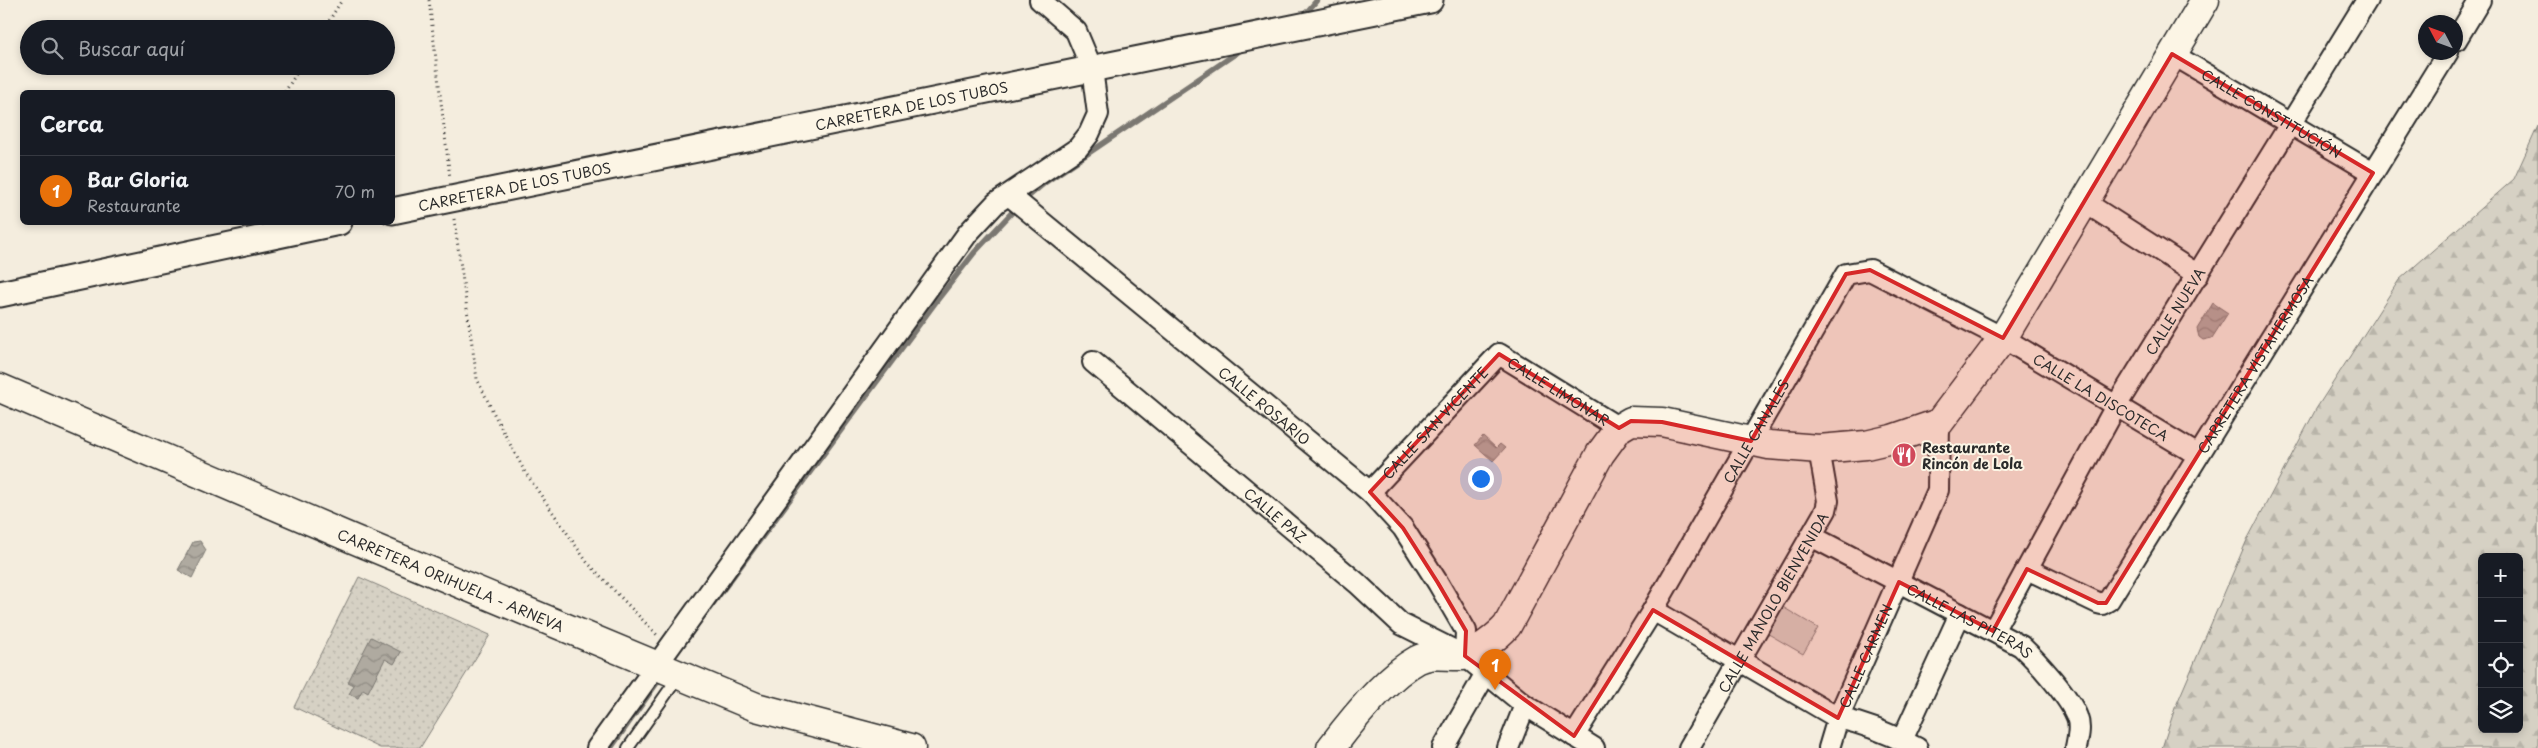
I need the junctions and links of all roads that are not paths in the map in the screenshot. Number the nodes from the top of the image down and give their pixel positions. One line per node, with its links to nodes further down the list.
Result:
1 (1040, 0): 9 (street)
2 (1430, 0): 9 (street, CARRETERA DE LOS TUBOS)
3 (2205, 0): 7 (main road)
4 (2367, 0): 10 (street, CALLE NUEVA)
5 (2480, 0): 6 (street)
6 (2463, 28)
7 (2172, 54): 10 (street, CALLE CONSTITUCIÓN); 13 (main road)
8 (2443, 60): 11 (street, CARRETERA VISTAHERMOSA)
9 (1092, 69): 12 (street); 14 (street, CARRETERA DE LOS TUBOS)
10 (2291, 125): 11 (street, CALLE CONSTITUCIÓN); 16 (street, CALLE NUEVA)
11 (2373, 173): 27 (street, CARRETERA VISTAHERMOSA)
12 (1009, 195): 28 (street, CALLE ROSARIO); 37 (street)
13 (2083, 201): 16 (street); 18 (main road)
14 (395, 210)
15 (325, 225): 17 (street)
16 (2198, 275): 22 (street, CALLE NUEVA)
17 (0, 294)
18 (2003, 338): 22 (street, CALLE LA DISCOTECA); 23 (main road); 25 (street, CALLE CANALES)
19 (1499, 354): 24 (street, CALLE LIMONAR); 28 (street, CALLE SAN VICENTE)
20 (1092, 362): 35 (street, CALLE PAZ)
21 (0, 388): 37 (main road, CARRETERA ORIHUELA - ARNEVA)
22 (2116, 406): 27 (street, CALLE LA DISCOTECA); 30 (street, CALLE NUEVA)
23 (1939, 423): 26 (main road); 31 (street, CALLE CARMEN)
24 (1619, 428): 25 (main road); 35 (main road)
25 (1751, 441): 26 (main road); 32 (street, CALLE CANALES)
26 (1819, 449): 29 (street, CALLE MANOLO BIENVENIDA)
27 (2198, 456): 30 (street, CARRETERA VISTAHERMOSA)
28 (1370, 492): 35 (street, CALLE ROSARIO)
29 (1811, 536): 31 (street, CALLE LAS PITERAS); 36 (street, CALLE MANOLO BIENVENIDA)
30 (2027, 568): 34 (street, CALLE NUEVA)
31 (1899, 582): 33 (street, CALLE LAS PITERAS); 40 (street, CALLE CARMEN)
32 (1653, 610): 36 (street); 41 (street, CALLE CANALES)
33 (1960, 614): 34 (street, CALLE LAS PITERAS); 42 (street)
34 (1993, 631): 52 (street, CALLE LAS PITERAS)
35 (1465, 656): 38 (street, CALLE PAZ); 46 (main road)
36 (1739, 661): 40 (street); 50 (street, CALLE MANOLO BIENVENIDA)
37 (662, 668): 43 (street); 44 (lane); 45 (main road, CARRETERA ORIHUELA - ARNEVA)
38 (1486, 673): 39 (street, CALLE PAZ); 47 (street)
39 (1525, 705): 41 (street, CALLE PAZ); 48 (street)
40 (1838, 718): 42 (street); 51 (street, CALLE CARMEN)
41 (1574, 736): 49 (street, CALLE PAZ)
42 (1909, 744)
43 (597, 748)
44 (628, 748)
45 (911, 748)
46 (1331, 748)
47 (1443, 748)
48 (1508, 748)
49 (1594, 748)
50 (1689, 748)
51 (1830, 748)
52 (2076, 748)

